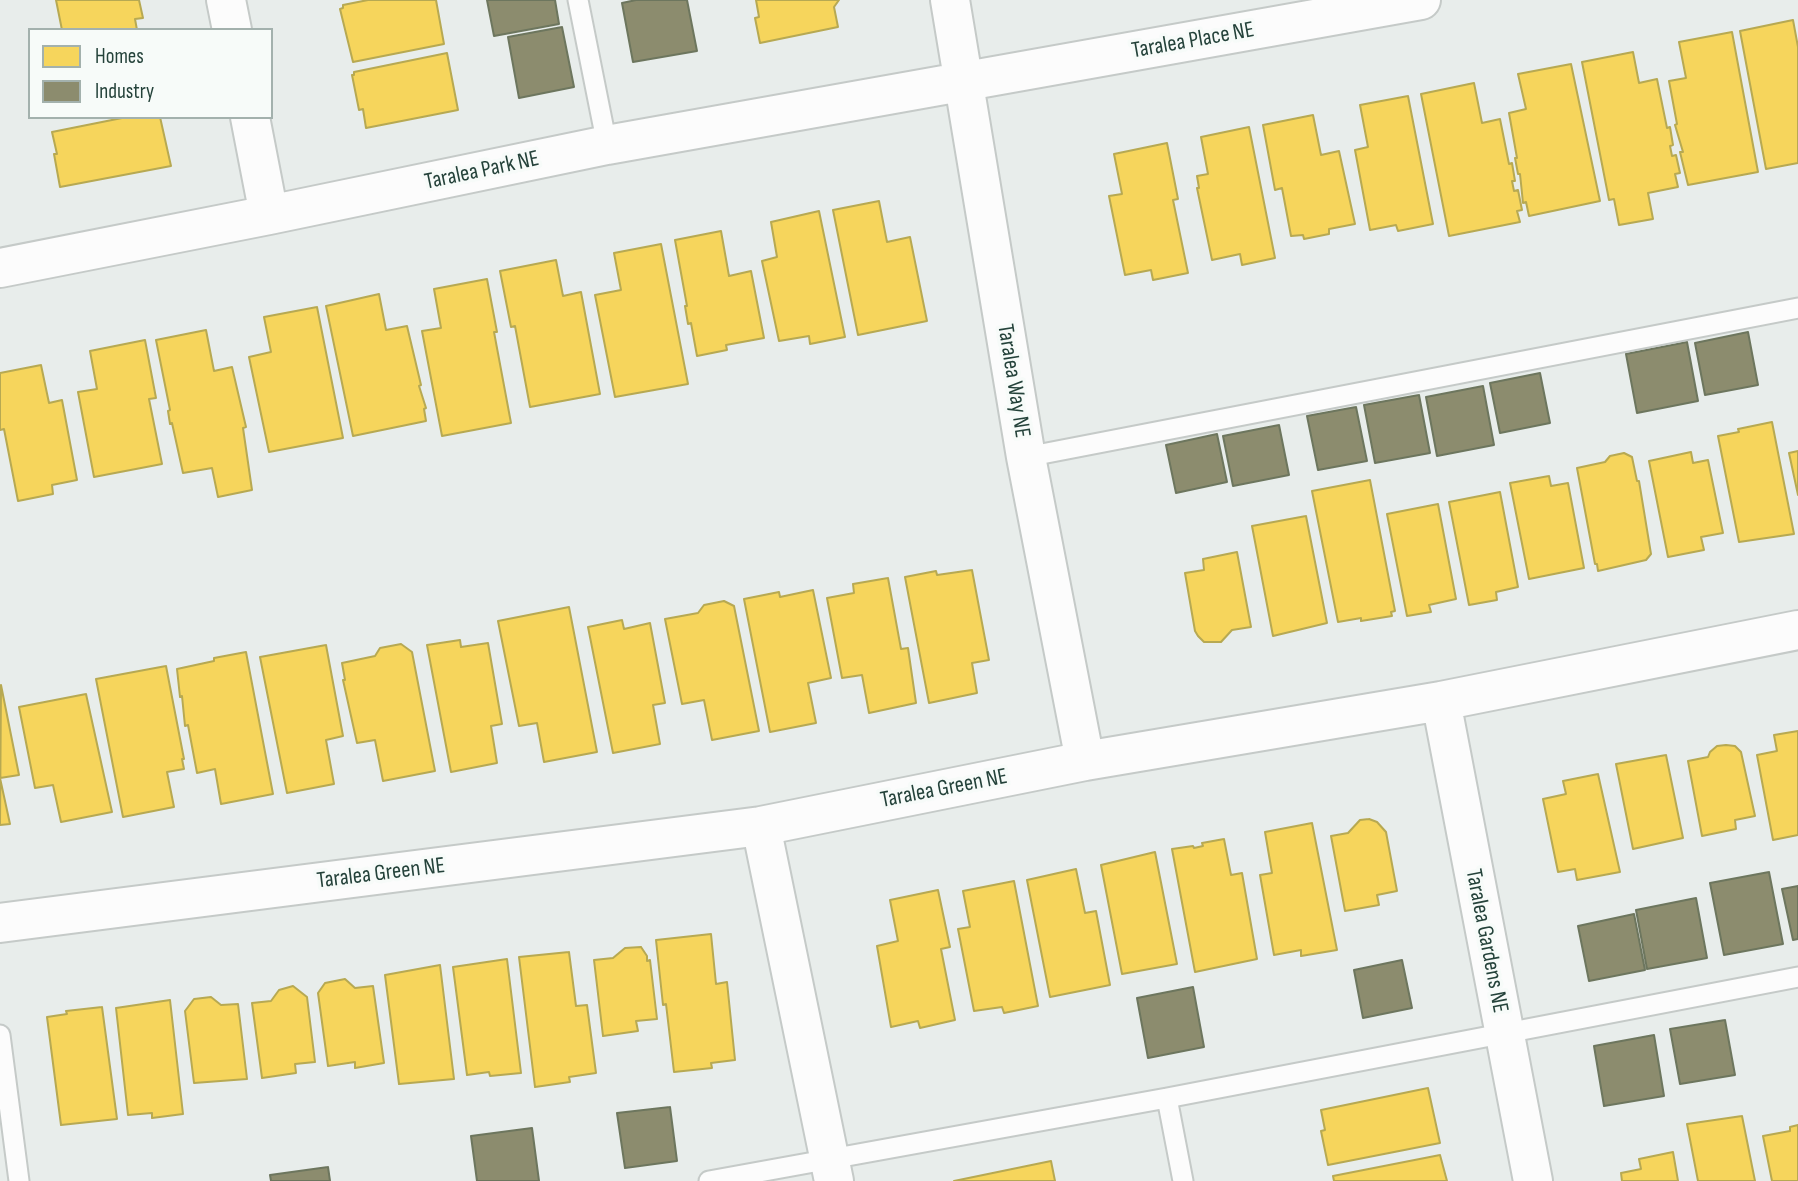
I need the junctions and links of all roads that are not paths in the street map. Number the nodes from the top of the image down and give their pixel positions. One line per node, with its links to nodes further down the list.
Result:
1 (226, 0): 5 (street)
2 (578, 0): 8 (lane)
3 (950, 0): 6 (street, Taralea Way NE)
4 (1420, 0): 6 (street, Taralea Place NE)
5 (232, 28)
6 (965, 82): 8 (street, Taralea Park NE); 12 (street, Taralea Way NE)
7 (250, 119): 9 (street)
8 (607, 145): 9 (street, Taralea Park NE)
9 (269, 215): 10 (street, Taralea Park NE)
10 (0, 268)
11 (1798, 308): 12 (lane)
12 (1026, 457): 15 (street, Taralea Way NE)
13 (1798, 631): 14 (street)
14 (1441, 701): 15 (street); 19 (street, Taralea Gardens NE)
15 (1085, 761): 16 (street, Taralea Green NE)
16 (761, 826): 17 (street, Taralea Green NE); 22 (street)
17 (0, 923)
18 (1798, 977): 19 (lane)
19 (1504, 1034): 21 (lane); 26 (street, Taralea Gardens NE)
20 (0, 1035): 23 (lane)
21 (1167, 1098): 22 (lane); 25 (lane)
22 (831, 1169): 24 (lane)
23 (19, 1181)
24 (709, 1181)
25 (1183, 1181)
26 (1533, 1181)

